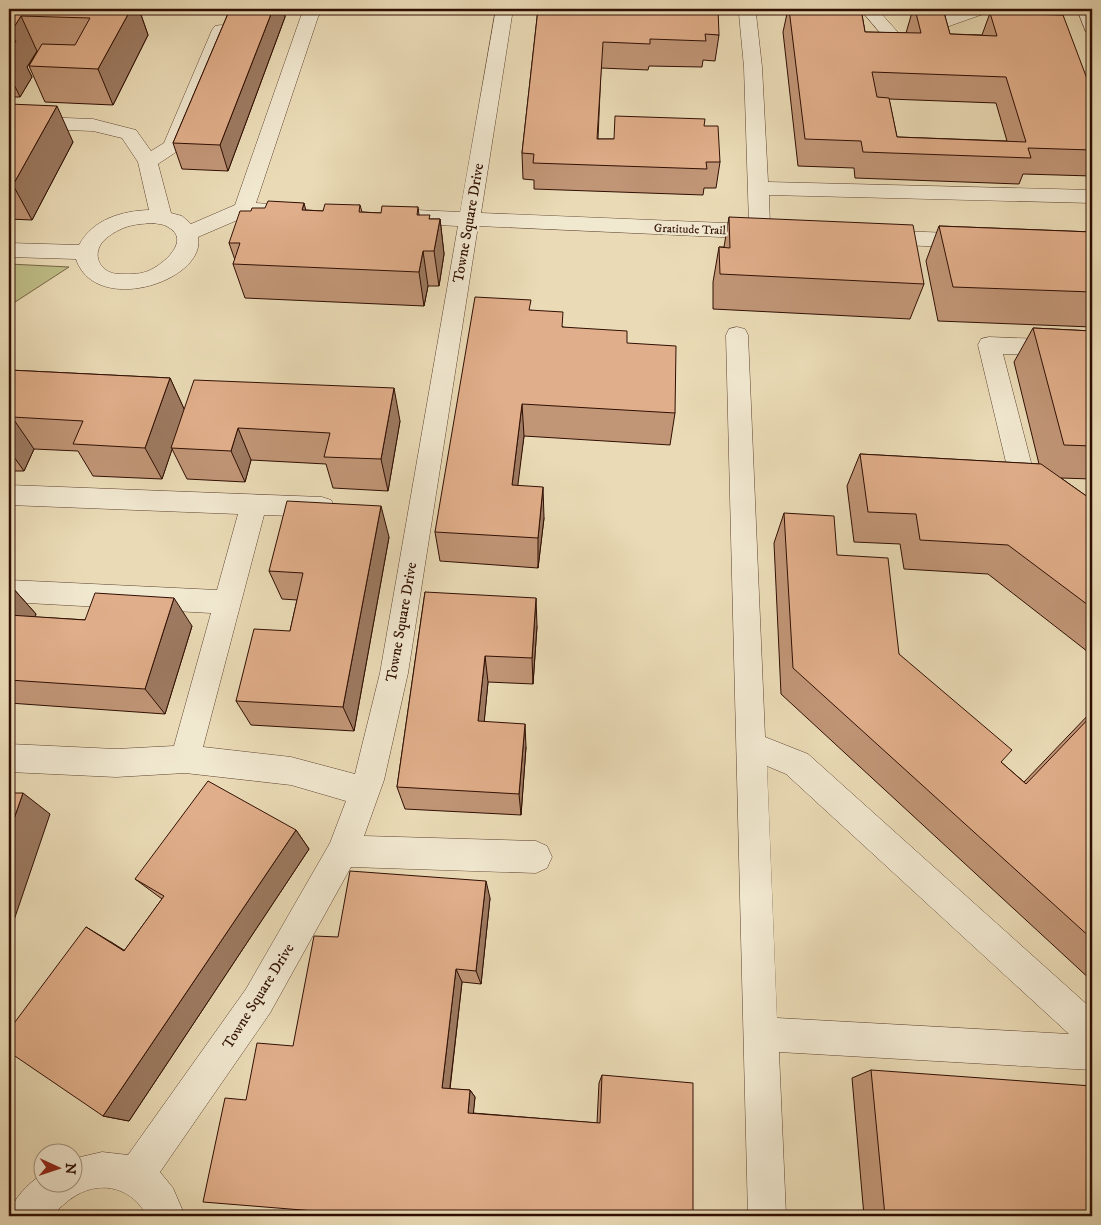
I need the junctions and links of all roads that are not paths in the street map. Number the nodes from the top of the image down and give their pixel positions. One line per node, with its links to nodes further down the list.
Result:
1 (316, 9): 15 (street)
2 (504, 9): 19 (street, Towne Square Drive)
3 (726, 9): 8 (street)
4 (773, 9): 8 (street)
5 (868, 9): 6 (street)
6 (980, 9)
7 (1085, 9): 9 (street)
8 (747, 10): 13 (street)
9 (1092, 28)
10 (221, 30): 12 (street)
11 (9, 122): 12 (street)
12 (148, 162): 18 (street)
13 (758, 188): 14 (street); 20 (street)
14 (1092, 197)
15 (244, 209): 16 (street); 21 (street)
16 (306, 212)
17 (374, 215): 19 (street, Gratitude Trail)
18 (161, 217): 21 (street); 26 (street)
19 (468, 220): 20 (street, Gratitude Trail); 38 (street, Towne Square Drive)
20 (760, 232): 22 (street, Gratitude Trail)
21 (187, 234): 26 (street)
22 (789, 234)
23 (858, 236): 24 (street)
24 (994, 242)
25 (9, 250): 26 (street)
26 (86, 252)
27 (737, 334): 35 (street)
28 (1092, 349): 32 (street)
29 (9, 495): 30 (street)
30 (254, 504): 31 (street); 34 (street)
31 (342, 508)
32 (1092, 531)
33 (9, 591): 34 (street)
34 (227, 602): 37 (street)
35 (751, 745): 41 (street); 42 (street)
36 (9, 758): 37 (street)
37 (185, 759): 38 (street)
38 (364, 791): 39 (street, Towne Square Drive)
39 (343, 851): 40 (street); 45 (street, Towne Square Drive)
40 (536, 857)
41 (1092, 1032)
42 (761, 1034): 43 (street); 49 (street)
43 (1092, 1053)
44 (82, 1173): 45 (street)
45 (136, 1176): 48 (street)
46 (49, 1192): 47 (street)
47 (27, 1216)
48 (166, 1216)
49 (767, 1216)

